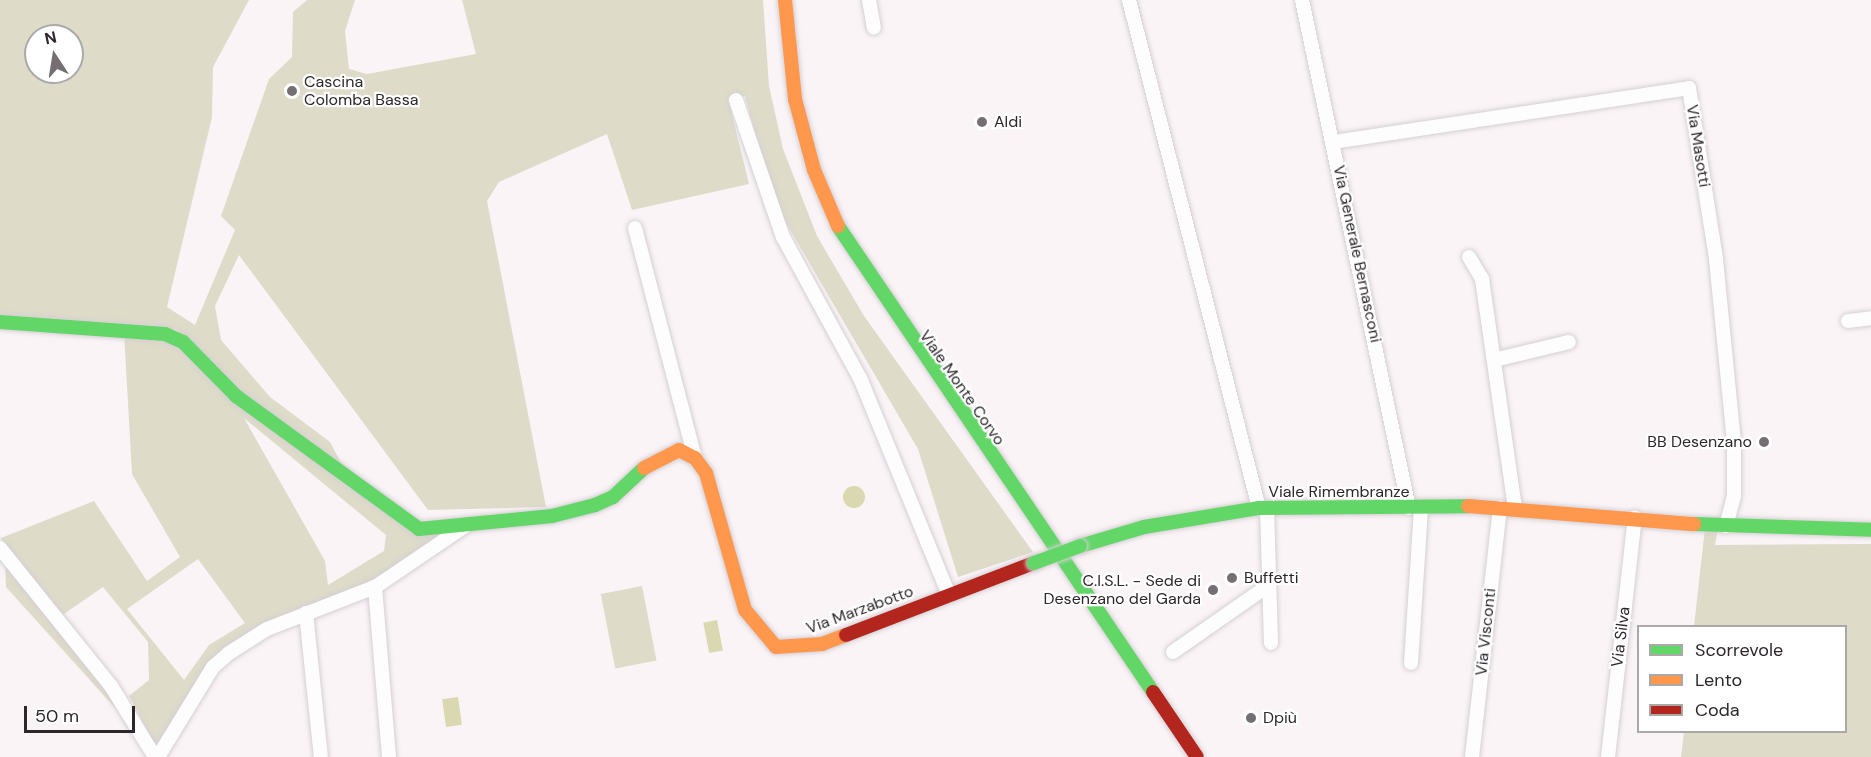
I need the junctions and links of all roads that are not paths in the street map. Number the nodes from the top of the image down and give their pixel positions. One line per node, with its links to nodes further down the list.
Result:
1 (785, 0): 35 (street, Viale Monte Corvo)
2 (869, 0): 5 (street)
3 (1129, 0): 16 (street, Viale Rimembranze)
4 (1302, 0): 7 (street, Via Generale Bernasconi)
5 (874, 28)
6 (736, 100): 27 (street)
7 (1333, 142): 17 (street, Via Generale Bernasconi); 22 (street, Via Masotti)
8 (635, 228): 15 (street)
9 (1469, 257): 14 (street)
10 (1871, 318): 11 (street)
11 (1848, 321)
12 (0, 322): 21 (street)
13 (1569, 342): 14 (street)
14 (1494, 360): 19 (street)
15 (695, 458): 21 (street); 27 (street, Via Marzabotto)
16 (1263, 508): 17 (street, Viale Rimembranze); 25 (street); 27 (street, Via Marzabotto, bridge)
17 (1415, 508): 18 (street, Viale Rimembranze); 31 (street, Via Generale Bernasconi)
18 (1500, 508): 19 (street, Viale Rimembranze); 36 (street, Via Visconti)
19 (1515, 508): 20 (street, Viale Rimembranze)
20 (1635, 518): 22 (street, Viale Rimembranze); 37 (street, Via Silva)
21 (465, 526): 26 (street)
22 (1726, 526): 23 (street, Viale Rimembranze)
23 (1871, 530)
24 (0, 548): 32 (street)
25 (1269, 585): 29 (street); 30 (street)
26 (375, 587): 28 (street); 34 (street)
27 (949, 595)
28 (306, 613): 32 (street); 33 (street)
29 (1271, 643)
30 (1173, 652)
31 (1411, 663)
32 (157, 757)
33 (321, 757)
34 (389, 757)
35 (1197, 757)
36 (1472, 757)
37 (1608, 757)

